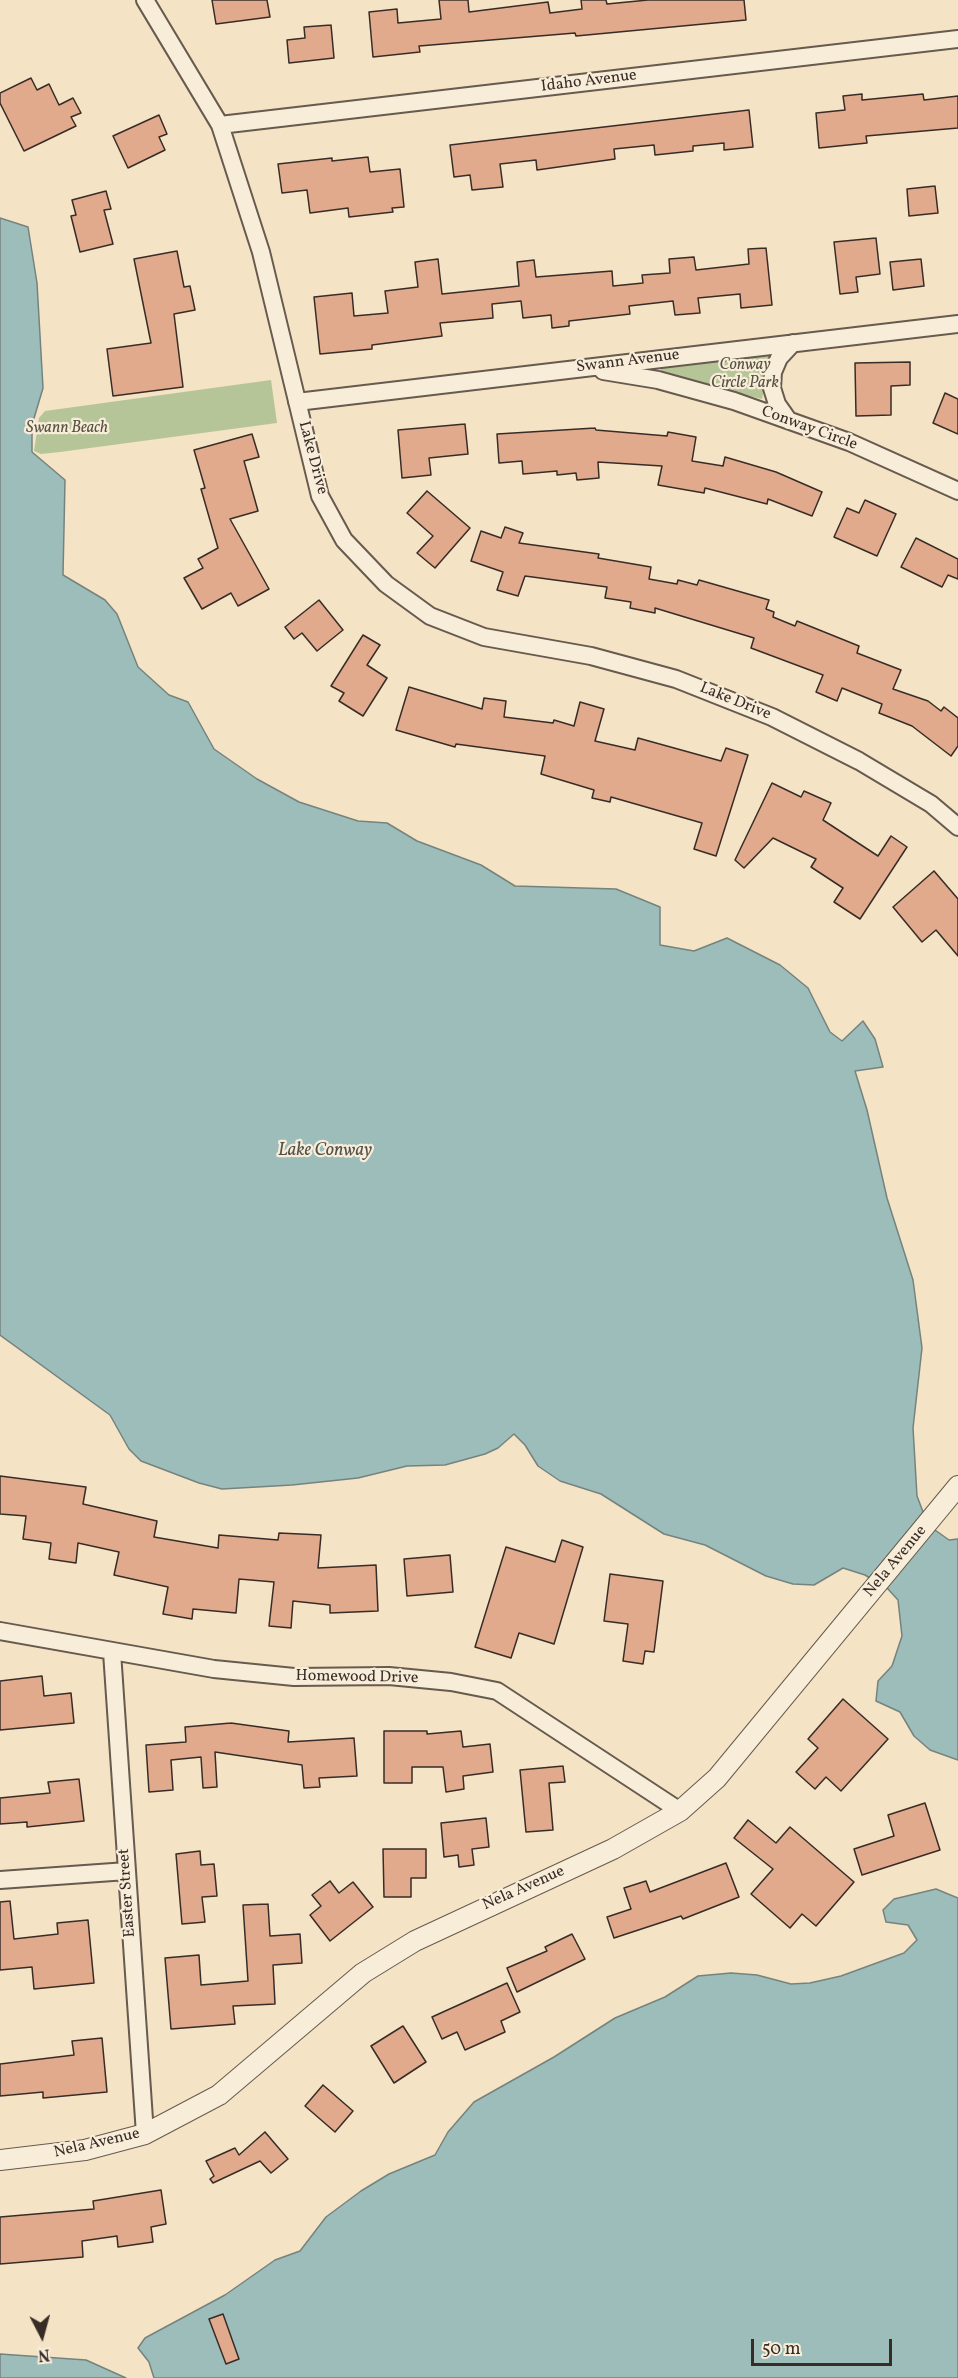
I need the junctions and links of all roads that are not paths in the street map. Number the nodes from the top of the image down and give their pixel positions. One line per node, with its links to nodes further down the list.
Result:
1 (145, 0): 3 (street, Lake Drive)
2 (958, 39): 3 (street, Idaho Avenue)
3 (220, 126): 7 (street, Lake Drive)
4 (958, 324): 5 (street, Swann Avenue)
5 (793, 343): 6 (street, Swann Avenue); 8 (street)
6 (584, 368): 7 (street, Swann Avenue); 8 (street, Conway Circle)
7 (297, 402): 10 (street, Lake Drive)
8 (789, 421): 9 (street, Conway Circle)
9 (958, 491)
10 (958, 827)
11 (958, 1486): 14 (street, Nela Avenue)
12 (0, 1631): 13 (street, Homewood Drive)
13 (112, 1652): 14 (street, Homewood Drive); 15 (street, Easter Street)
14 (680, 1810): 17 (street, Nela Avenue)
15 (127, 1871): 16 (street); 17 (street, Easter Street)
16 (0, 1880)
17 (145, 2134): 18 (street, Nela Avenue)
18 (0, 2160)

